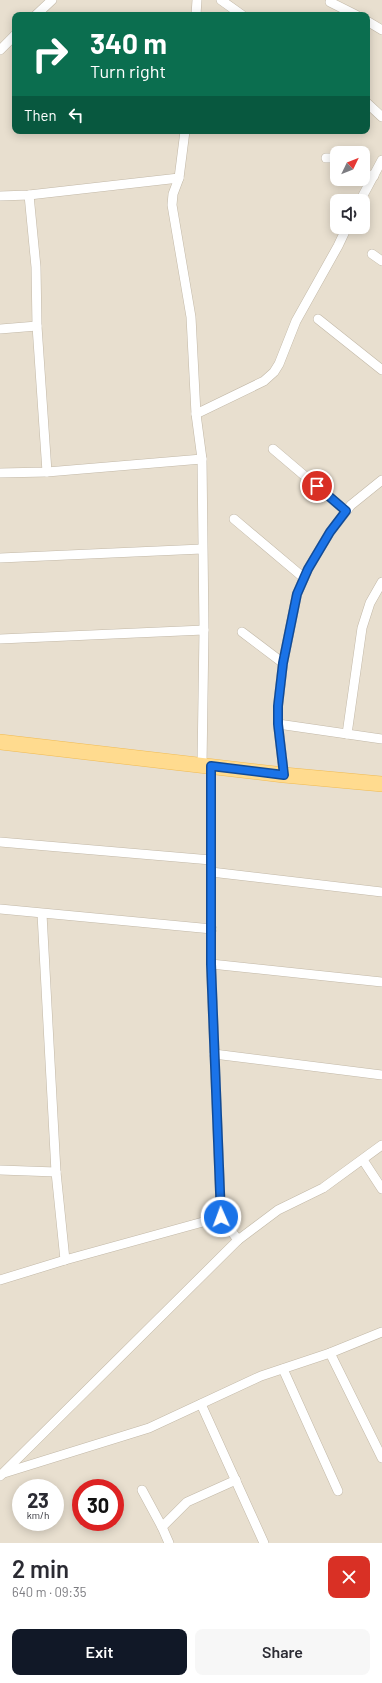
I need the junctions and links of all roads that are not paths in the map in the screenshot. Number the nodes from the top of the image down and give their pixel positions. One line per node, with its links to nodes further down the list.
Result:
1 (52, 0): 5 (street)
2 (197, 0): 6 (street)
3 (221, 0): 7 (street)
4 (330, 2): 8 (street)
5 (39, 12)
6 (196, 12)
7 (238, 12)
8 (350, 12)
9 (370, 23): 10 (street)
10 (382, 30)
11 (12, 38): 12 (street)
12 (0, 50)
13 (370, 106): 14 (street)
14 (382, 117)
15 (185, 134): 21 (street)
16 (326, 158): 17 (street)
17 (330, 158)
18 (382, 160): 20 (street)
19 (370, 175): 20 (street)
20 (374, 176): 22 (street)
21 (180, 178): 23 (street); 32 (street)
22 (364, 194)
23 (29, 195): 24 (street); 29 (street)
24 (0, 196)
25 (344, 234): 32 (street)
26 (372, 254): 27 (street)
27 (382, 261)
28 (318, 319): 31 (street)
29 (37, 326): 30 (street); 35 (street)
30 (0, 329)
31 (382, 370)
32 (196, 414): 34 (street)
33 (273, 448): 38 (street)
34 (202, 459): 35 (street); 40 (street)
35 (47, 472): 36 (street)
36 (0, 473)
37 (382, 480): 38 (street)
38 (346, 511): 42 (street)
39 (234, 519): 42 (street)
40 (202, 549): 41 (street); 44 (street)
41 (0, 558)
42 (304, 578): 47 (street)
43 (382, 582): 49 (street)
44 (204, 630): 46 (street); 52 (street)
45 (242, 632): 47 (street)
46 (0, 638)
47 (283, 663): 48 (street)
48 (278, 724): 49 (street); 53 (street)
49 (348, 734): 50 (street)
50 (382, 739)
51 (0, 742): 52 (main road)
52 (206, 766): 53 (main road); 56 (street)
53 (284, 775): 54 (main road)
54 (382, 784)
55 (0, 842): 56 (street)
56 (211, 860): 57 (street)
57 (212, 872): 58 (street); 61 (street)
58 (382, 892)
59 (0, 909): 60 (street)
60 (42, 914): 61 (street); 69 (street)
61 (212, 929): 62 (street)
62 (211, 964): 63 (street); 64 (street)
63 (382, 982)
64 (214, 1054): 65 (street); 71 (street)
65 (382, 1075)
66 (382, 1145): 67 (street)
67 (363, 1160): 70 (street); 72 (street)
68 (0, 1170): 69 (street)
69 (56, 1172): 73 (street)
70 (382, 1189)
71 (221, 1217): 72 (street); 73 (street)
72 (238, 1240): 80 (street)
73 (65, 1260): 74 (street)
74 (0, 1280)
75 (382, 1332): 76 (street)
76 (330, 1353): 77 (street); 79 (street)
77 (283, 1369): 78 (street); 83 (street)
78 (201, 1404): 80 (street); 81 (street)
79 (382, 1458)
80 (1, 1475)
81 (236, 1480): 84 (street); 86 (street)
82 (142, 1490): 84 (street)
83 (338, 1491)
84 (162, 1527): 85 (street)
85 (168, 1543)
86 (264, 1543)

